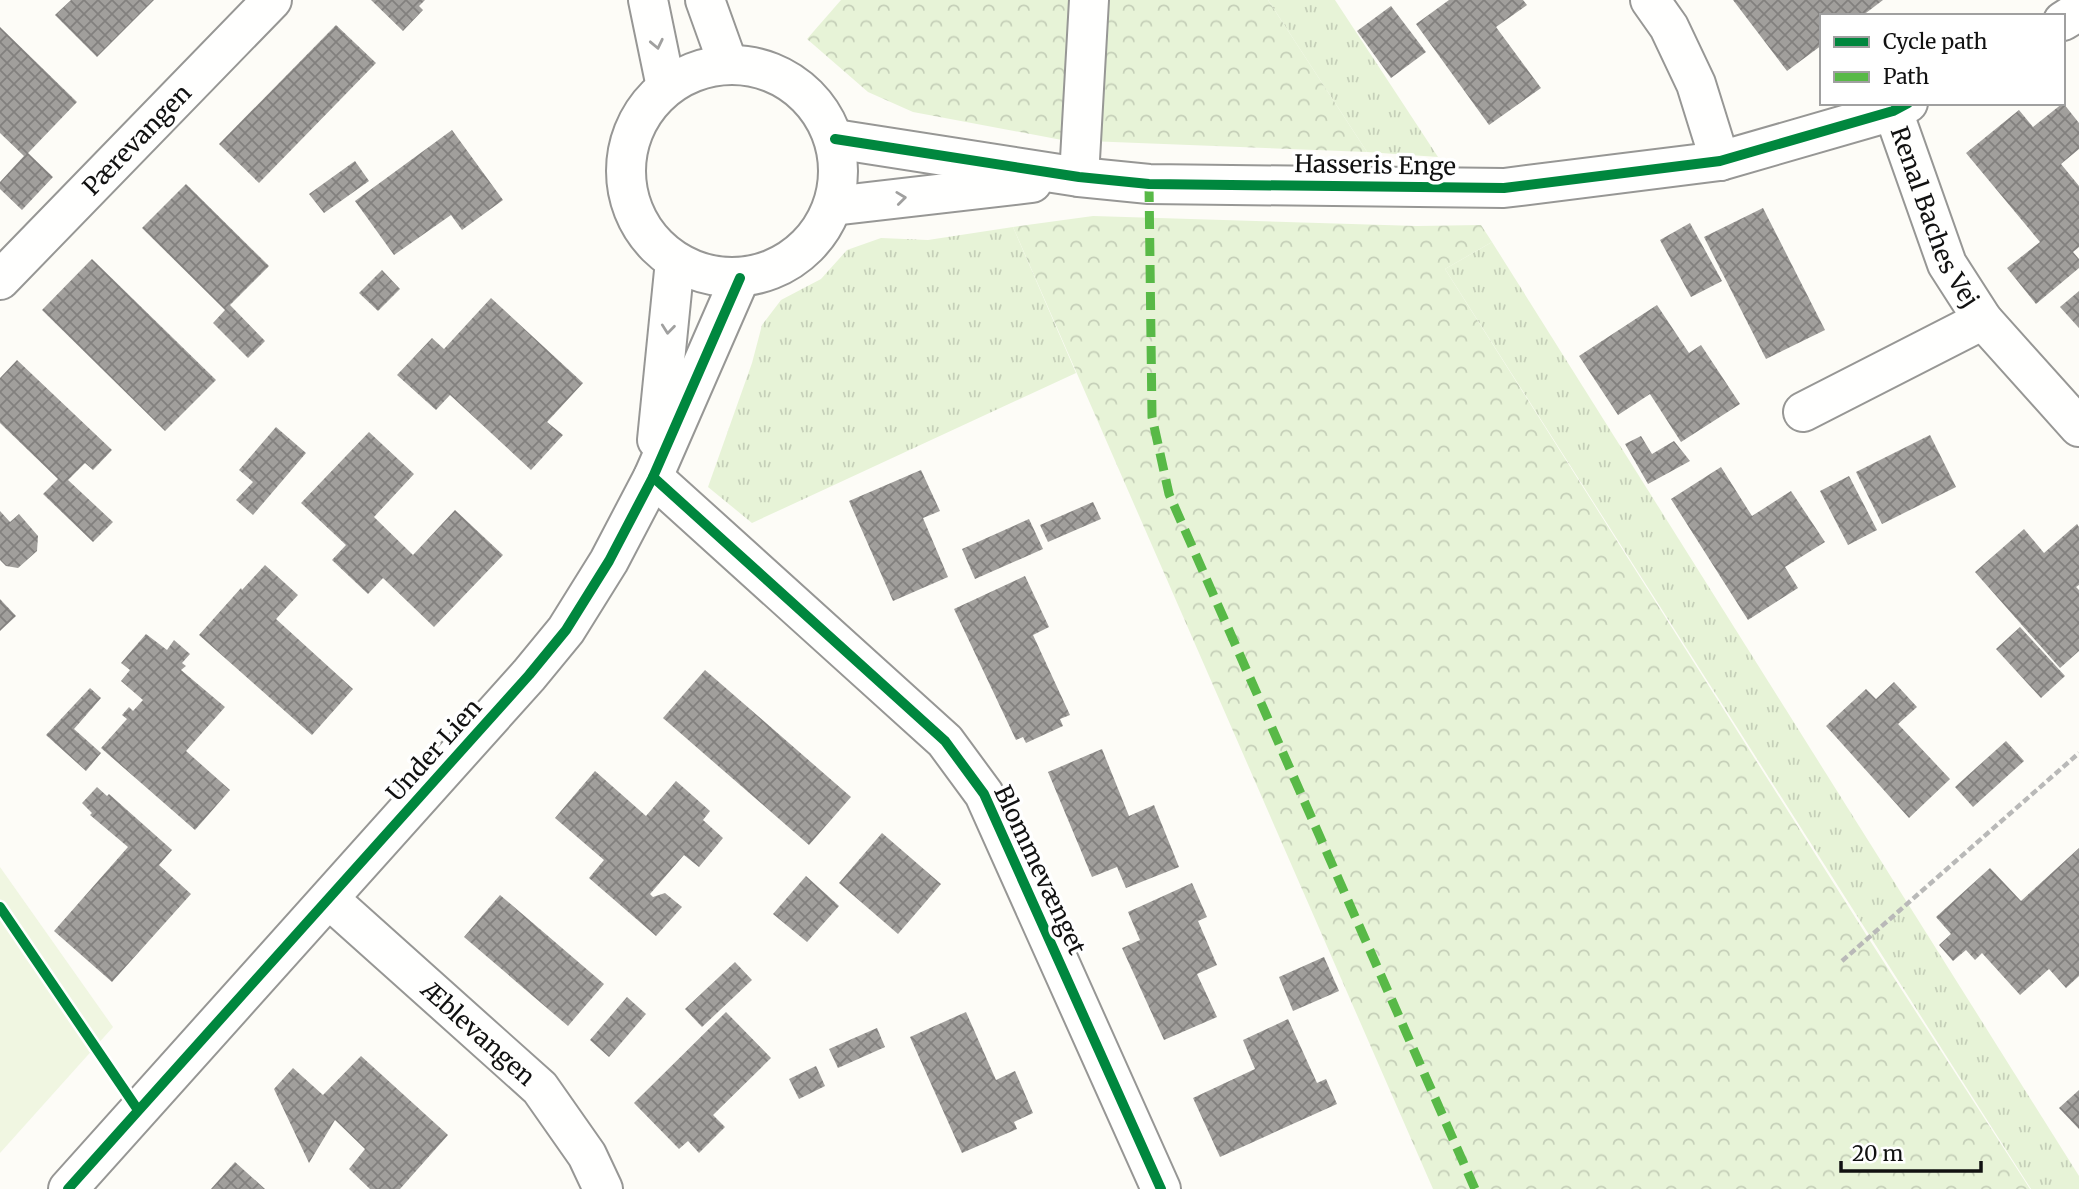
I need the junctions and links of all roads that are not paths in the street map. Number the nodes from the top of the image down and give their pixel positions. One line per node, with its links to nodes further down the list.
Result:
1 (272, 0): 15 (street, Pærevangen)
2 (648, 0): 7 (street, one-way to 7)
3 (705, 0): 6 (street)
4 (1089, 0): 11 (street)
5 (1650, 0): 10 (street)
6 (728, 64): 7 (street); 9 (street)
7 (666, 87): 13 (street)
8 (1900, 107): 10 (street, Hasseris Enge); 16 (street, Renal Baches Vej)
9 (835, 139): 11 (street, Hasseris Enge); 12 (street)
10 (1720, 161): 11 (street, Hasseris Enge)
11 (1079, 177): 12 (street, Hasseris Enge, one-way to 11)
12 (833, 206): 14 (street)
13 (675, 261): 14 (street); 19 (street, Under Lien, one-way to 19)
14 (740, 278): 19 (street, Under Lien)
15 (0, 280)
16 (1983, 320): 17 (street, Renal Baches Vej); 18 (street, Renal Baches Vej)
17 (1803, 412)
18 (2079, 427)
19 (653, 477): 20 (street, Under Lien); 23 (street, Blommevænget)
20 (329, 899): 21 (street, Under Lien); 22 (street, Æblevangen)
21 (68, 1189)
22 (603, 1189)
23 (1161, 1189)

